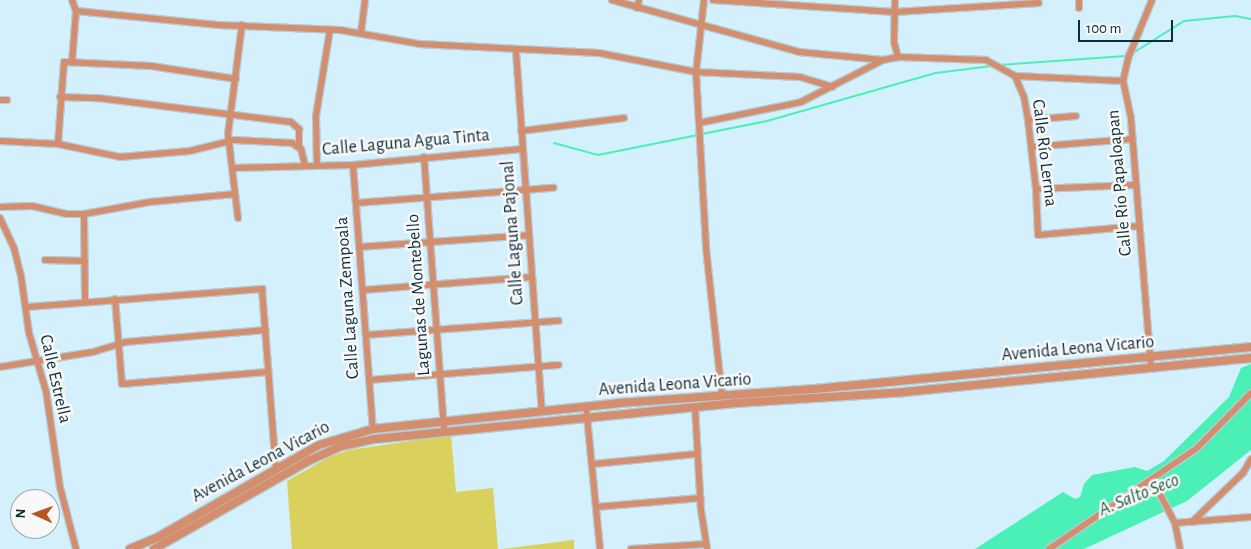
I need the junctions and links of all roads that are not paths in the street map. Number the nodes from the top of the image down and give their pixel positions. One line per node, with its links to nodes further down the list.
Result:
1 (72, 0): 13 (street)
2 (365, 0): 18 (street)
3 (612, 0): 11 (street)
4 (639, 0): 11 (street)
5 (704, 0): 16 (street)
6 (714, 0): 14 (street)
7 (895, 0): 14 (street)
8 (1079, 0): 12 (street)
9 (1152, 0): 26 (street, Calle Río Papaloapan)
10 (1039, 3): 14 (street)
11 (637, 8): 16 (street)
12 (1079, 8)
13 (76, 11): 15 (street); 22 (street)
14 (894, 12): 20 (street)
15 (242, 25): 17 (street); 25 (street)
16 (699, 25): 21 (street); 23 (street)
17 (330, 30): 18 (street); 44 (street)
18 (361, 33): 19 (street)
19 (516, 51): 23 (street); 34 (street, Calle Laguna Pajonal)
20 (898, 57): 21 (street); 24 (street)
21 (883, 60): 27 (street)
22 (72, 62): 25 (street); 28 (street)
23 (696, 72): 27 (street); 33 (street)
24 (1015, 76): 26 (street); 32 (street, Calle Río Lerma)
25 (236, 79): 30 (street)
26 (1123, 81): 35 (street, Calle Río Papaloapan)
27 (832, 87): 33 (street)
28 (60, 97): 30 (street); 38 (street)
29 (1076, 116): 32 (street)
30 (230, 117): 37 (street); 39 (street)
31 (624, 118): 34 (street)
32 (1028, 120): 40 (street, Calle Río Lerma)
33 (699, 123): 88 (street)
34 (521, 131): 41 (street, Calle Laguna Pajonal)
35 (1132, 139): 40 (street); 47 (street, Calle Río Papaloapan)
36 (0, 140): 38 (street)
37 (228, 142): 38 (street); 39 (street); 46 (street)
38 (58, 144)
39 (299, 146): 43 (street)
40 (1032, 147): 49 (street, Calle Río Lerma)
41 (522, 148): 42 (street, Calle Laguna Agua Tinta); 50 (street, Calle Laguna Pajonal)
42 (424, 157): 45 (street, Calle Laguna Agua Tinta); 52 (street, Lagunas de Montebello)
43 (305, 165): 44 (street, Calle Laguna Agua Tinta); 46 (street, Calle Laguna Agua Tinta)
44 (317, 165): 45 (street, Calle Laguna Agua Tinta)
45 (353, 165): 53 (street, Calle Laguna Zempoala)
46 (233, 168): 51 (street)
47 (1134, 185): 49 (street); 58 (street, Calle Río Papaloapan)
48 (553, 188): 50 (street)
49 (1036, 189): 58 (street, Calle Río Lerma)
50 (525, 190): 52 (street); 59 (street, Calle Laguna Pajonal)
51 (236, 194): 55 (street); 57 (street)
52 (427, 198): 53 (street); 60 (street, Lagunas de Montebello)
53 (356, 203): 61 (street, Calle Laguna Zempoala)
54 (0, 207): 55 (street)
55 (84, 214): 63 (street)
56 (0, 218): 69 (street, Calle Estrella)
57 (238, 218)
58 (1139, 226): 77 (street, Calle Río Papaloapan)
59 (529, 235): 60 (street); 64 (street, Calle Laguna Pajonal)
60 (430, 242): 61 (street); 65 (street, Lagunas de Montebello)
61 (359, 247): 66 (street, Calle Laguna Zempoala)
62 (45, 260): 63 (street)
63 (85, 261): 68 (street)
64 (532, 277): 65 (street); 71 (street, Calle Laguna Pajonal)
65 (434, 285): 66 (street); 73 (street, Lagunas de Montebello)
66 (362, 290): 74 (street, Calle Laguna Zempoala)
67 (114, 300): 68 (street); 72 (street); 75 (street)
68 (85, 301): 69 (street)
69 (27, 307): 79 (street, Calle Estrella)
70 (558, 321): 71 (street)
71 (535, 322): 73 (street); 82 (street, Calle Laguna Pajonal)
72 (265, 330): 75 (street); 84 (street)
73 (437, 330): 74 (street); 85 (street, Lagunas de Montebello)
74 (366, 335): 86 (street, Calle Laguna Zempoala)
75 (118, 345): 79 (street); 84 (street)
76 (1251, 347): 77 (street, Avenida Leona Vicario)
77 (1150, 358): 83 (street, Calle Río Papaloapan); 88 (street, Avenida Leona Vicario)
78 (1251, 358): 83 (street, Avenida Leona Vicario)
79 (36, 362): 81 (street); 109 (street, Calle Estrella)
80 (558, 366): 82 (street)
81 (0, 367)
82 (538, 368): 85 (street); 91 (street, Calle Laguna Pajonal)
83 (1151, 368): 90 (street, Avenida Leona Vicario)
84 (268, 372): 99 (street)
85 (440, 375): 86 (street); 93 (street, Lagunas de Montebello)
86 (369, 380): 94 (street, Calle Laguna Zempoala)
87 (1251, 392): 102 (street)
88 (722, 396): 89 (street, Avenida Leona Vicario)
89 (586, 406): 91 (street, Avenida Leona Vicario); 92 (street)
90 (695, 407): 92 (street, Avenida Leona Vicario); 96 (street)
91 (542, 412): 93 (street, Avenida Leona Vicario)
92 (588, 417): 95 (street, Avenida Leona Vicario); 98 (street)
93 (444, 421): 94 (street, Avenida Leona Vicario); 95 (street, Lagunas de Montebello)
94 (373, 429): 99 (street, Avenida Leona Vicario)
95 (444, 431): 111 (street, Avenida Leona Vicario)
96 (697, 454): 98 (street); 103 (street)
97 (1251, 458): 101 (street)
98 (593, 464): 104 (street)
99 (276, 469): 110 (street, Avenida Leona Vicario)
100 (1251, 472): 101 (street)
101 (1243, 473): 107 (street)
102 (1152, 478): 106 (street); 114 (street)
103 (701, 498): 104 (street); 108 (street)
104 (596, 506): 112 (street)
105 (1251, 517): 107 (street)
106 (1175, 522): 107 (street); 115 (street)
107 (1192, 522)
108 (706, 546): 113 (street)
109 (76, 549)
110 (130, 549)
111 (154, 549)
112 (600, 549)
113 (630, 549)
114 (1049, 549)
115 (1180, 549)

